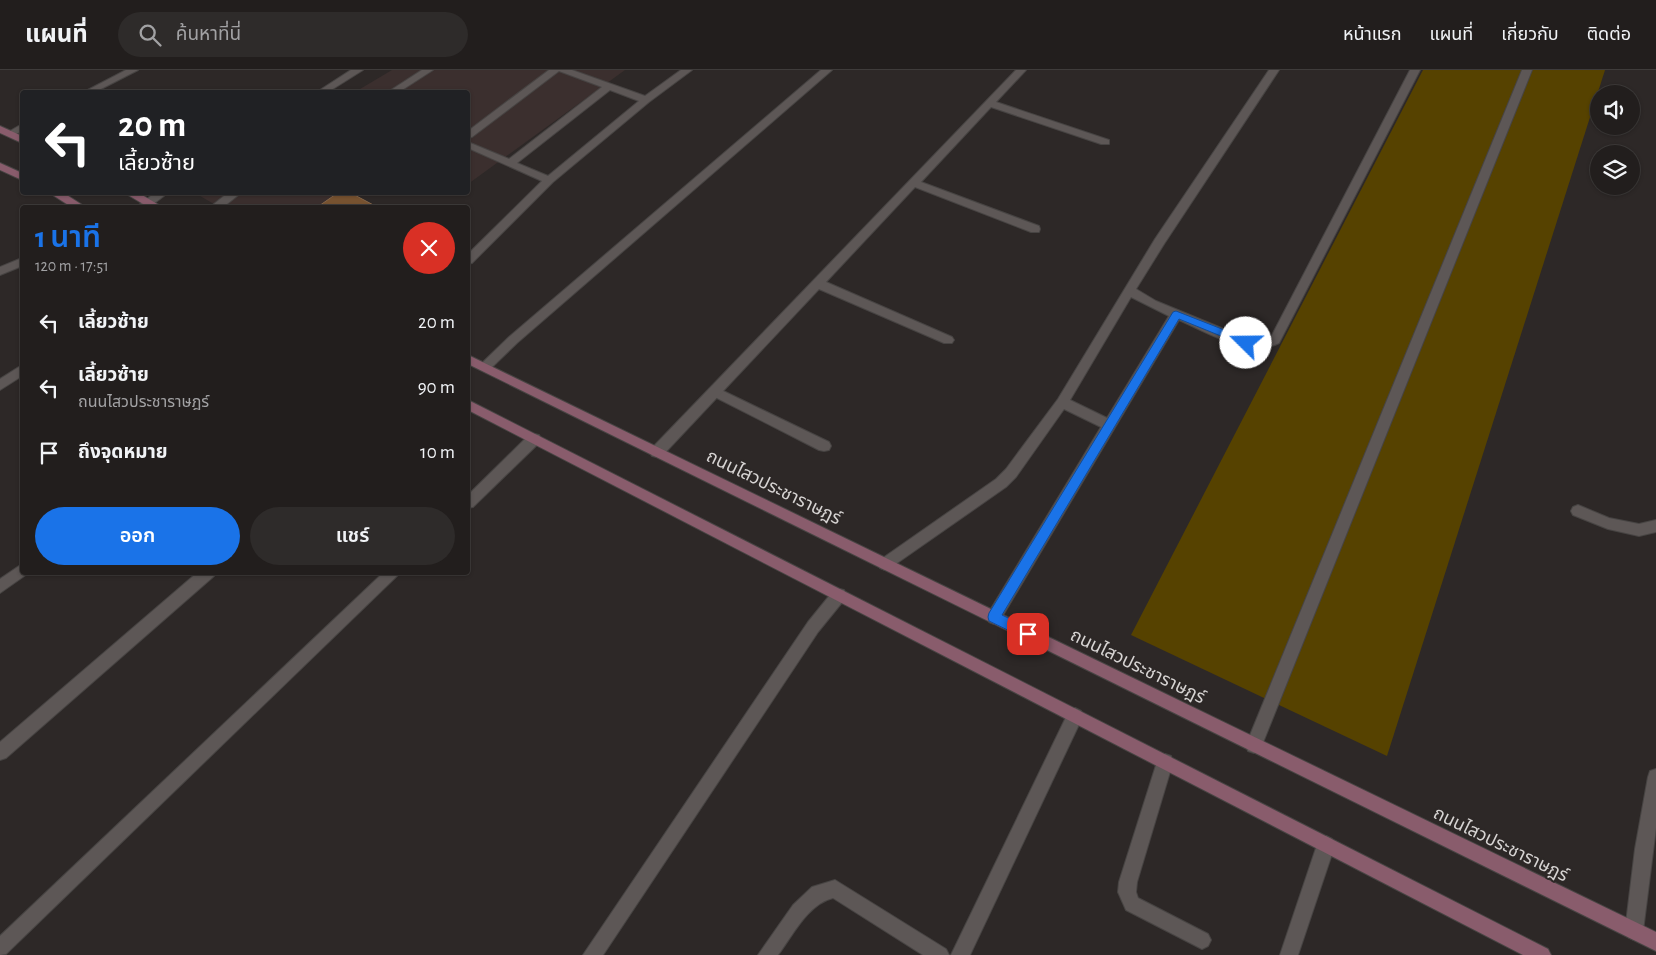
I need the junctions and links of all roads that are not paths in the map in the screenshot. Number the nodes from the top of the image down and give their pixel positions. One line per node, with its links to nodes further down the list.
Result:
1 (133, 70): 13 (street)
2 (358, 70): 14 (street)
3 (428, 70): 15 (street)
4 (555, 70): 21 (street)
5 (563, 70): 12 (street)
6 (687, 70): 16 (street)
7 (827, 70): 46 (street)
8 (1021, 70): 17 (street)
9 (1274, 70): 42 (street)
10 (1415, 70): 43 (street)
11 (1527, 70): 67 (street)
12 (610, 86): 16 (street); 25 (street)
13 (94, 90)
14 (325, 90)
15 (396, 90)
16 (646, 100): 28 (street)
17 (990, 103): 23 (street); 29 (street)
18 (0, 129): 20 (main road)
19 (20, 129): 20 (street)
20 (10, 134): 22 (main road)
21 (470, 134)
22 (20, 139)
23 (1105, 142)
24 (470, 146): 25 (street)
25 (509, 164): 28 (street)
26 (1, 167): 27 (main road)
27 (20, 176)
28 (549, 180): 38 (street)
29 (914, 183): 37 (street); 41 (street)
30 (58, 195): 34 (main road)
31 (132, 195): 35 (main road)
32 (159, 195): 35 (street)
33 (233, 195): 36 (street)
34 (77, 205)
35 (144, 205)
36 (218, 205)
37 (1035, 229)
38 (470, 258)
39 (20, 263): 40 (street)
40 (0, 271)
41 (819, 284): 44 (street); 49 (street)
42 (1130, 292): 43 (street); 50 (street)
43 (1176, 314): 52 (street)
44 (948, 340)
45 (470, 360): 46 (main road, ถนนไสวประชาราษฎร์)
46 (485, 367): 55 (main road, ถนนไสวประชาราษฎร์)
47 (20, 371): 48 (street)
48 (0, 385)
49 (715, 392): 54 (street); 55 (street)
50 (1062, 402): 52 (street); 59 (street)
51 (470, 406): 53 (main road)
52 (1110, 426): 65 (street)
53 (534, 439): 56 (street); 64 (main road)
54 (824, 446)
55 (657, 452): 59 (main road, ถนนไสวประชาราษฎร์)
56 (470, 501)
57 (1578, 511): 58 (street)
58 (1656, 526)
59 (885, 564): 65 (main road, ถนนไสวประชาราษฎร์)
60 (20, 572): 63 (street)
61 (206, 575): 68 (street)
62 (391, 575): 75 (street)
63 (0, 587)
64 (839, 595): 66 (main road); 76 (street)
65 (994, 617): 67 (main road, ถนนไสวประชาราษฎร์)
66 (1075, 716): 69 (main road); 79 (street)
67 (1254, 746): 72 (main road, ถนนไสวประชาราษฎร์)
68 (0, 752)
69 (1165, 762): 71 (main road); 73 (street)
70 (1656, 777): 72 (street)
71 (1326, 845): 80 (street); 81 (main road)
72 (1634, 932): 74 (main road, ถนนไสวประชาราษฎร์)
73 (1202, 940)
74 (1656, 942)
75 (0, 948)
76 (592, 955)
77 (767, 955): 78 (street)
78 (940, 955)
79 (960, 955)
80 (1289, 955)
81 (1542, 955)

